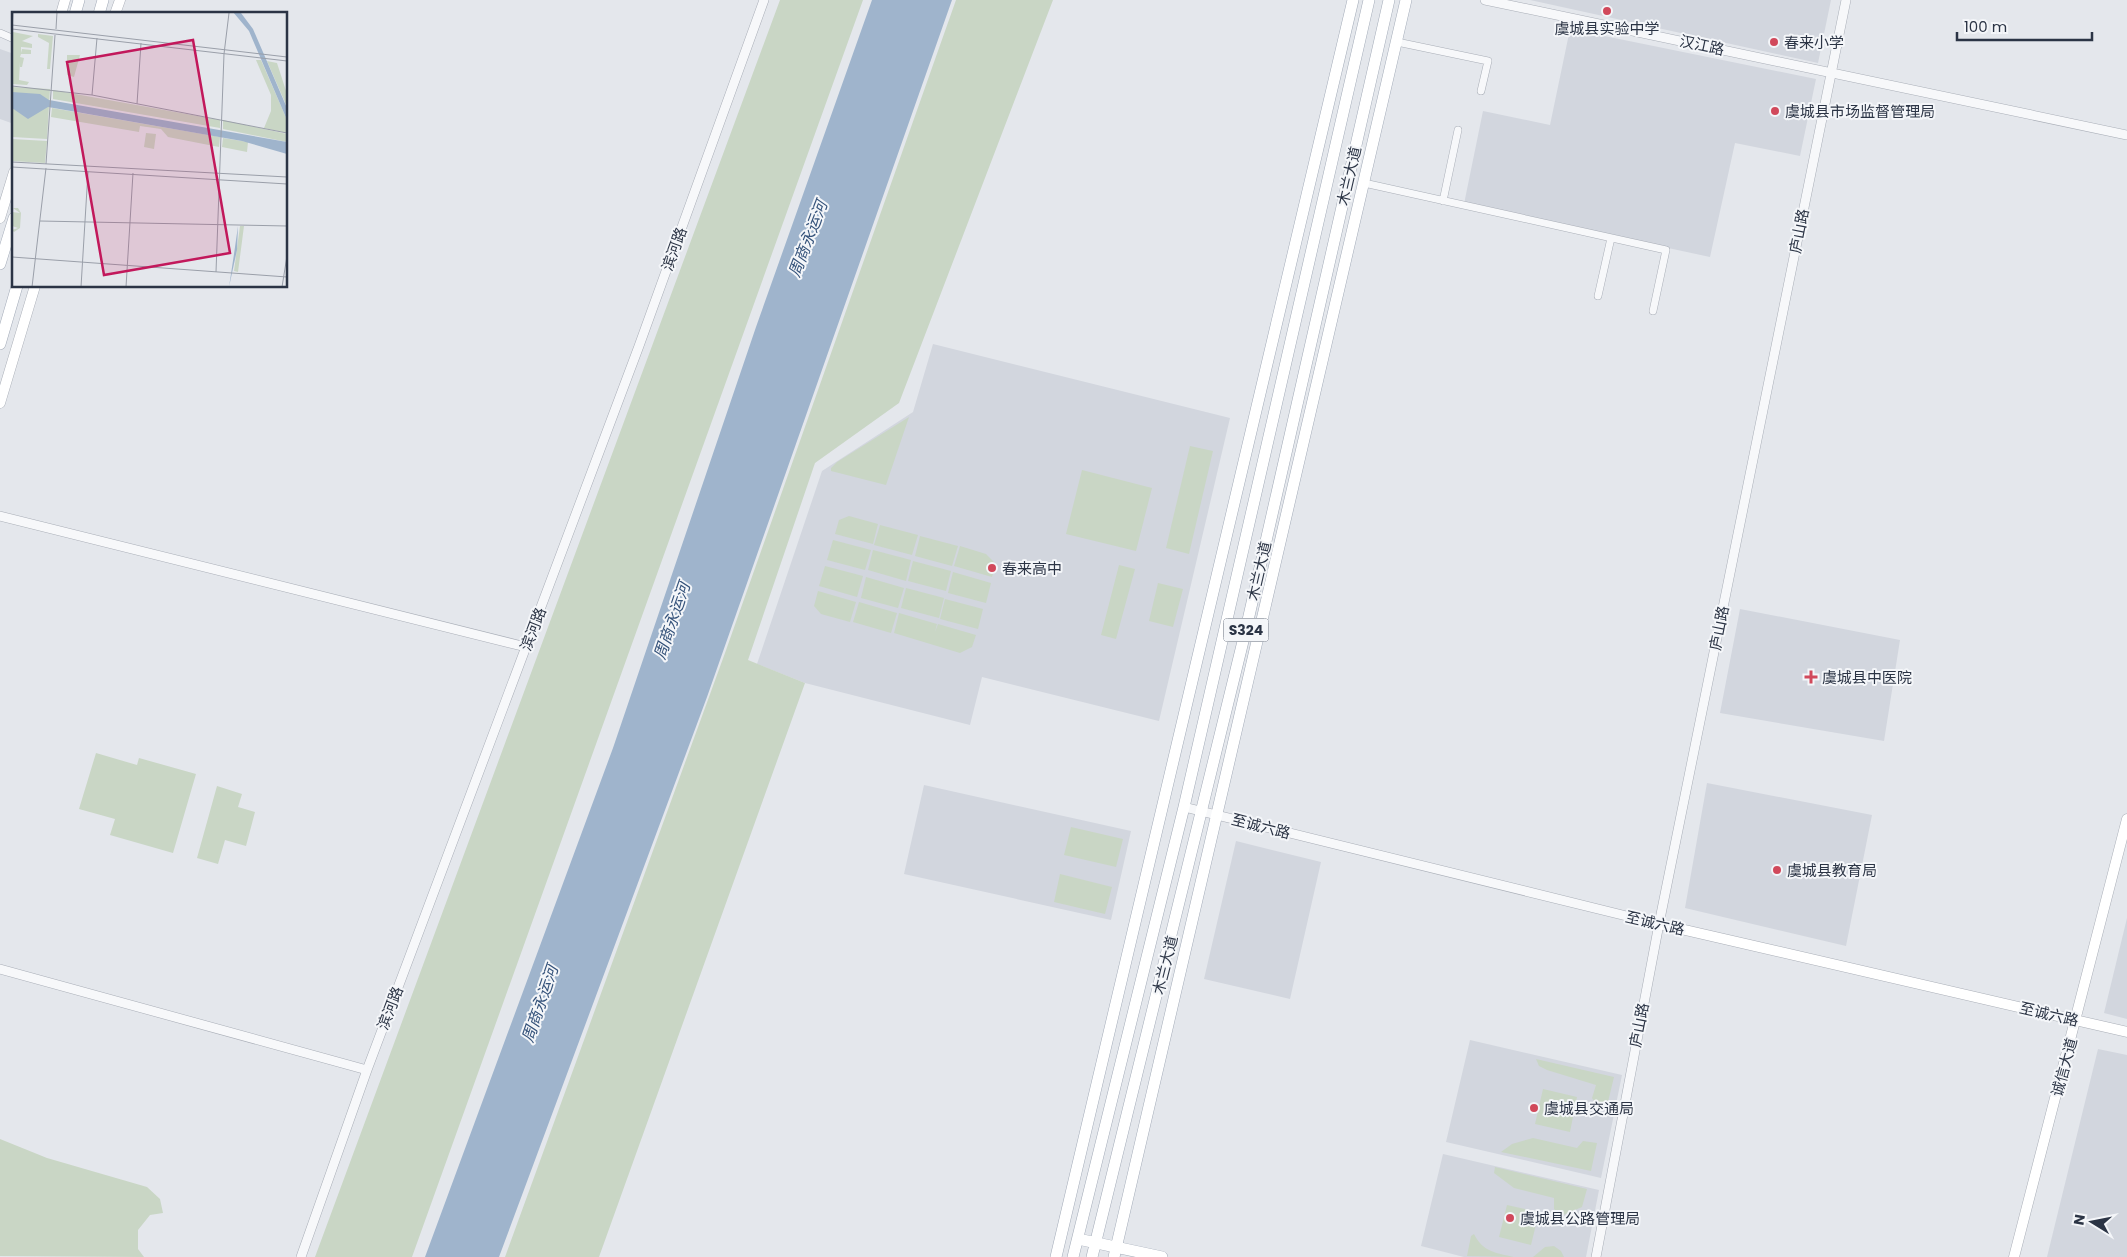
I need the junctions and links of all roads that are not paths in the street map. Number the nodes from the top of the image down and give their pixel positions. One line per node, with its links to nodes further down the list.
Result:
1 (120, 0): 9 (main road)
2 (764, 0): 31 (street, 滨河路)
3 (1353, 0): 45 (main road)
4 (1369, 0): 32 (main road, 木兰大道 / S324)
5 (1389, 0): 33 (main road, 木兰大道 / S324)
6 (1406, 0): 12 (main road)
7 (1485, 0): 13 (street, 汉江路)
8 (1846, 0): 13 (street, 庐山路)
9 (116, 12)
10 (0, 33): 11 (street)
11 (12, 38)
12 (1397, 42): 14 (street); 18 (main road)
13 (1832, 71): 16 (street, 汉江路); 36 (street, 庐山路)
14 (1481, 91)
15 (1458, 130): 19 (street)
16 (2127, 135)
17 (12, 179): 20 (main road)
18 (1364, 183): 19 (street); 34 (main road)
19 (1443, 201): 22 (street)
20 (0, 218)
21 (12, 225): 23 (main road)
22 (1611, 238): 26 (street); 27 (street)
23 (0, 264)
24 (16, 288): 28 (main road)
25 (34, 288): 29 (main road)
26 (1598, 296)
27 (1653, 311)
28 (0, 344)
29 (0, 403)
30 (0, 516): 31 (street)
31 (526, 647): 40 (street, 滨河路)
32 (1184, 808): 33 (street, 至诚六路); 41 (main road, 木兰大道 / S324)
33 (1202, 812): 34 (street, 至诚六路); 42 (main road, 木兰大道 / S324)
34 (1218, 816): 36 (street, 至诚六路); 43 (main road)
35 (2127, 819): 38 (main road, 诚信大道)
36 (1659, 924): 38 (main road, 至诚六路); 49 (street, 庐山路)
37 (0, 969): 40 (street)
38 (2076, 1020): 39 (main road, 至诚六路); 50 (main road, 诚信大道)
39 (2127, 1032)
40 (367, 1070): 44 (street, 滨河路)
41 (1078, 1239): 42 (main road); 46 (main road, 木兰大道 / S324)
42 (1096, 1242): 43 (main road); 47 (main road, 木兰大道 / S324)
43 (1115, 1252): 48 (main road)
44 (301, 1257)
45 (1056, 1257)
46 (1073, 1257)
47 (1092, 1257)
48 (1162, 1257)
49 (1596, 1257)
50 (2014, 1257)

